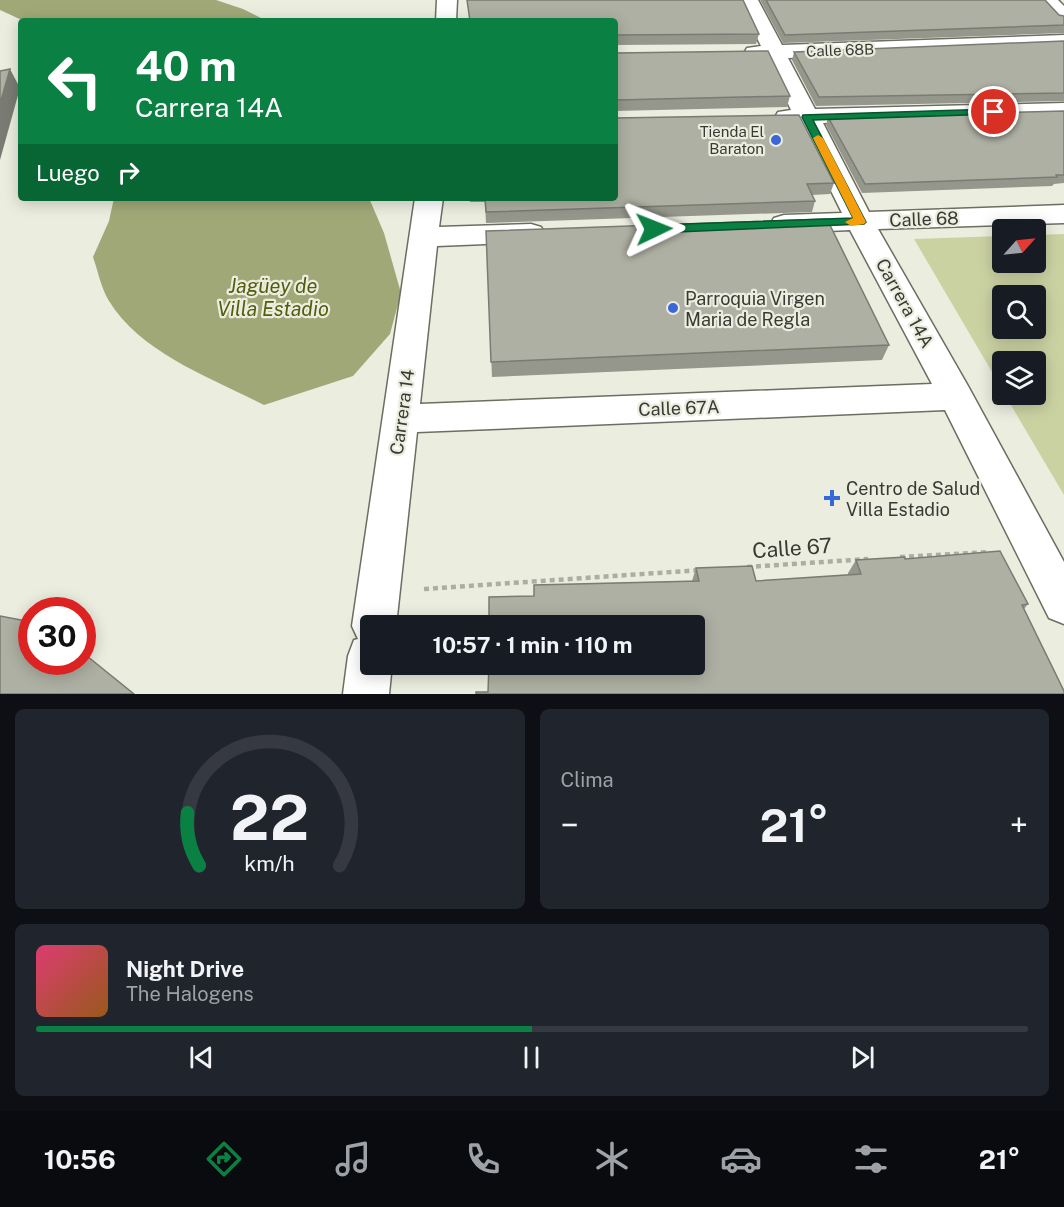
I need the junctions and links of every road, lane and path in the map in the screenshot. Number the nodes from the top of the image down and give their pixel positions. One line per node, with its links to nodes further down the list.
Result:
1 (447, 0): 5 (street)
2 (748, 0): 7 (street, Carrera 14A)
3 (1046, 0): 4 (street)
4 (1064, 17)
5 (447, 18)
6 (1064, 41): 7 (street, Calle 68B)
7 (775, 52): 8 (street, Calle 68B); 11 (street, Carrera 14A)
8 (729, 53)
9 (1064, 110): 11 (street)
10 (759, 117): 11 (street)
11 (807, 117): 14 (street, Carrera 14A)
12 (429, 201): 17 (street, Carrera 14)
13 (1064, 214): 14 (street, Calle 68)
14 (860, 222): 15 (street, Calle 68); 18 (street, Carrera 14A)
15 (754, 225)
16 (554, 232): 17 (street)
17 (425, 237): 19 (street, Carrera 14)
18 (956, 396): 19 (street, Calle 67A); 20 (street, Carrera 14A)
19 (401, 419): 26 (street, Carrera 14)
20 (1035, 549): 21 (path); 25 (street, Carrera 14A)
21 (891, 558)
22 (880, 559): 23 (path, Calle 67)
23 (736, 568)
24 (712, 570): 26 (path)
25 (1064, 604)
26 (376, 609)
27 (368, 675): 28 (street)
28 (366, 694)

